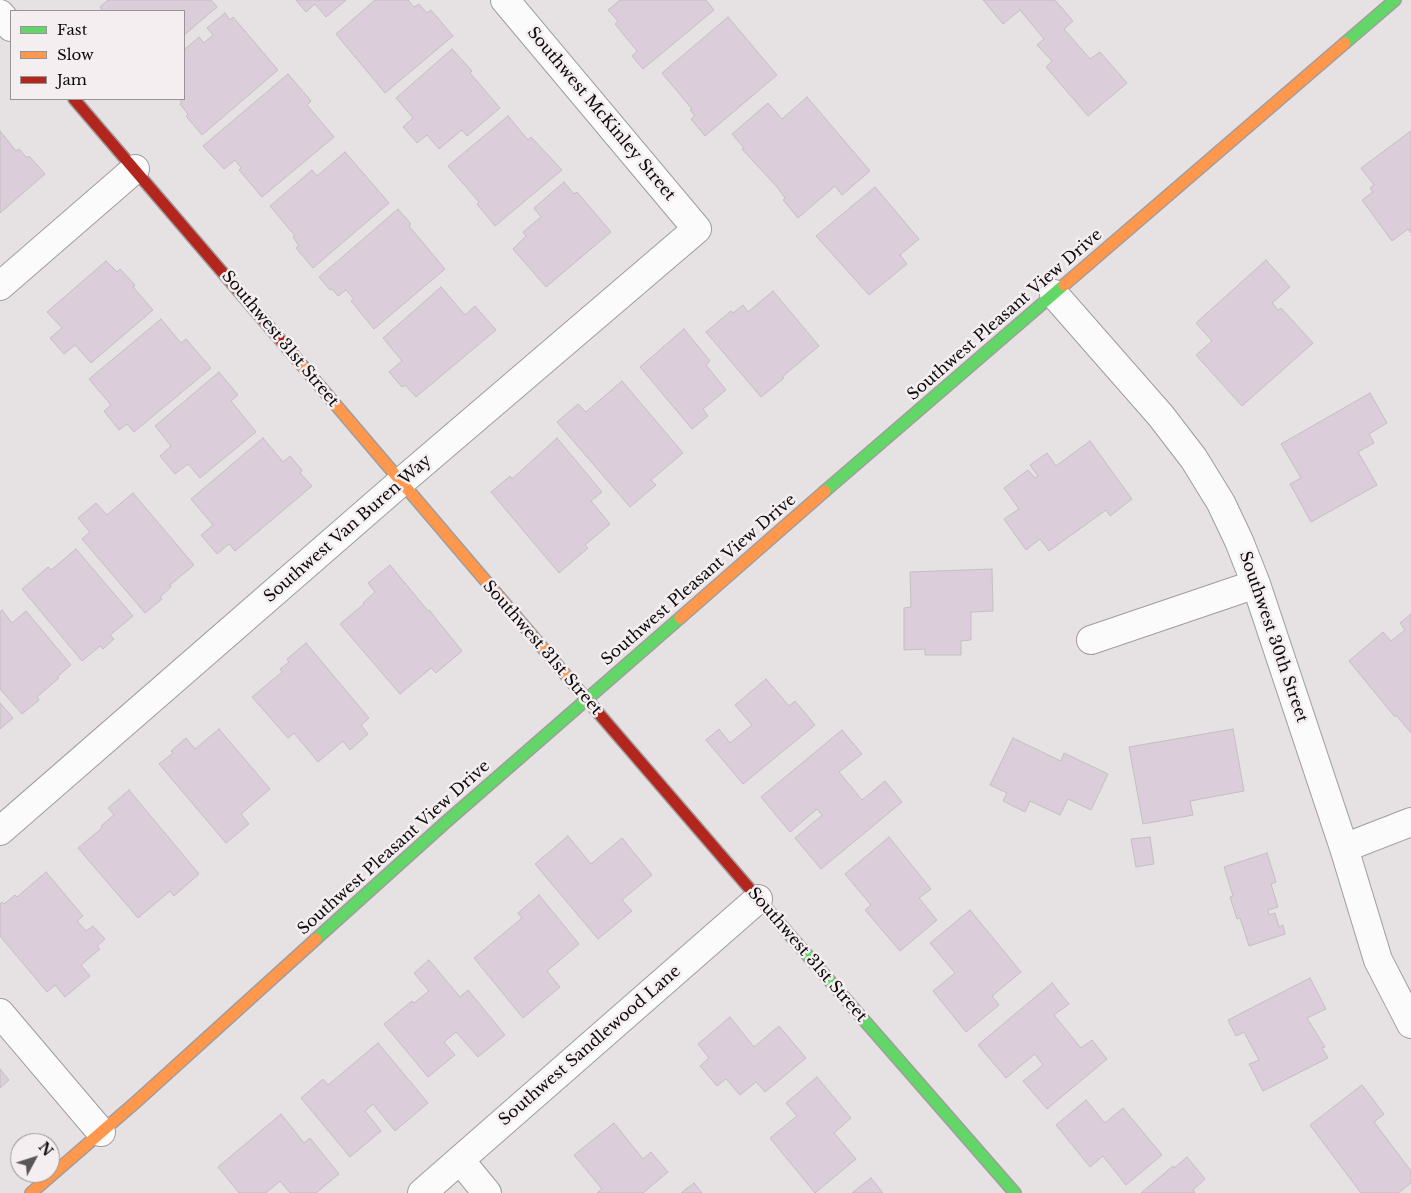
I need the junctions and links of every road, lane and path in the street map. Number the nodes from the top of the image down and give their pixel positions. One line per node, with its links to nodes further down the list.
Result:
1 (505, 0): 7 (street, Southwest McKinley Street)
2 (1395, 0): 9 (main road, Southwest Pleasant View Drive)
3 (0, 14): 4 (street)
4 (10, 26)
5 (75, 100): 6 (main road, Southwest 31st Street)
6 (135, 169): 8 (street); 10 (main road, Southwest 31st Street)
7 (697, 229): 10 (street, Southwest Van Buren Way)
8 (0, 286)
9 (1054, 294): 11 (street, Southwest 30th Street); 13 (main road, Southwest Pleasant View Drive)
10 (401, 482): 13 (main road, Southwest 31st Street); 15 (street, Southwest Van Buren Way)
11 (1256, 584): 12 (street); 16 (street, Southwest 30th Street)
12 (1091, 640)
13 (586, 700): 17 (main road, Southwest 31st Street); 20 (main road, Southwest Pleasant View Drive)
14 (1411, 822): 16 (street)
15 (0, 831)
16 (1344, 848): 19 (street, Southwest 30th Street)
17 (758, 899): 21 (street, Southwest Sandlewood Lane); 25 (main road, Southwest 31st Street)
18 (0, 1012): 20 (street)
19 (1411, 1024)
20 (101, 1132): 22 (main road, Southwest Pleasant View Drive)
21 (460, 1160): 23 (street, Southwest Sandlewood Lane); 24 (street)
22 (31, 1193)
23 (422, 1193)
24 (487, 1193)
25 (1015, 1193)

